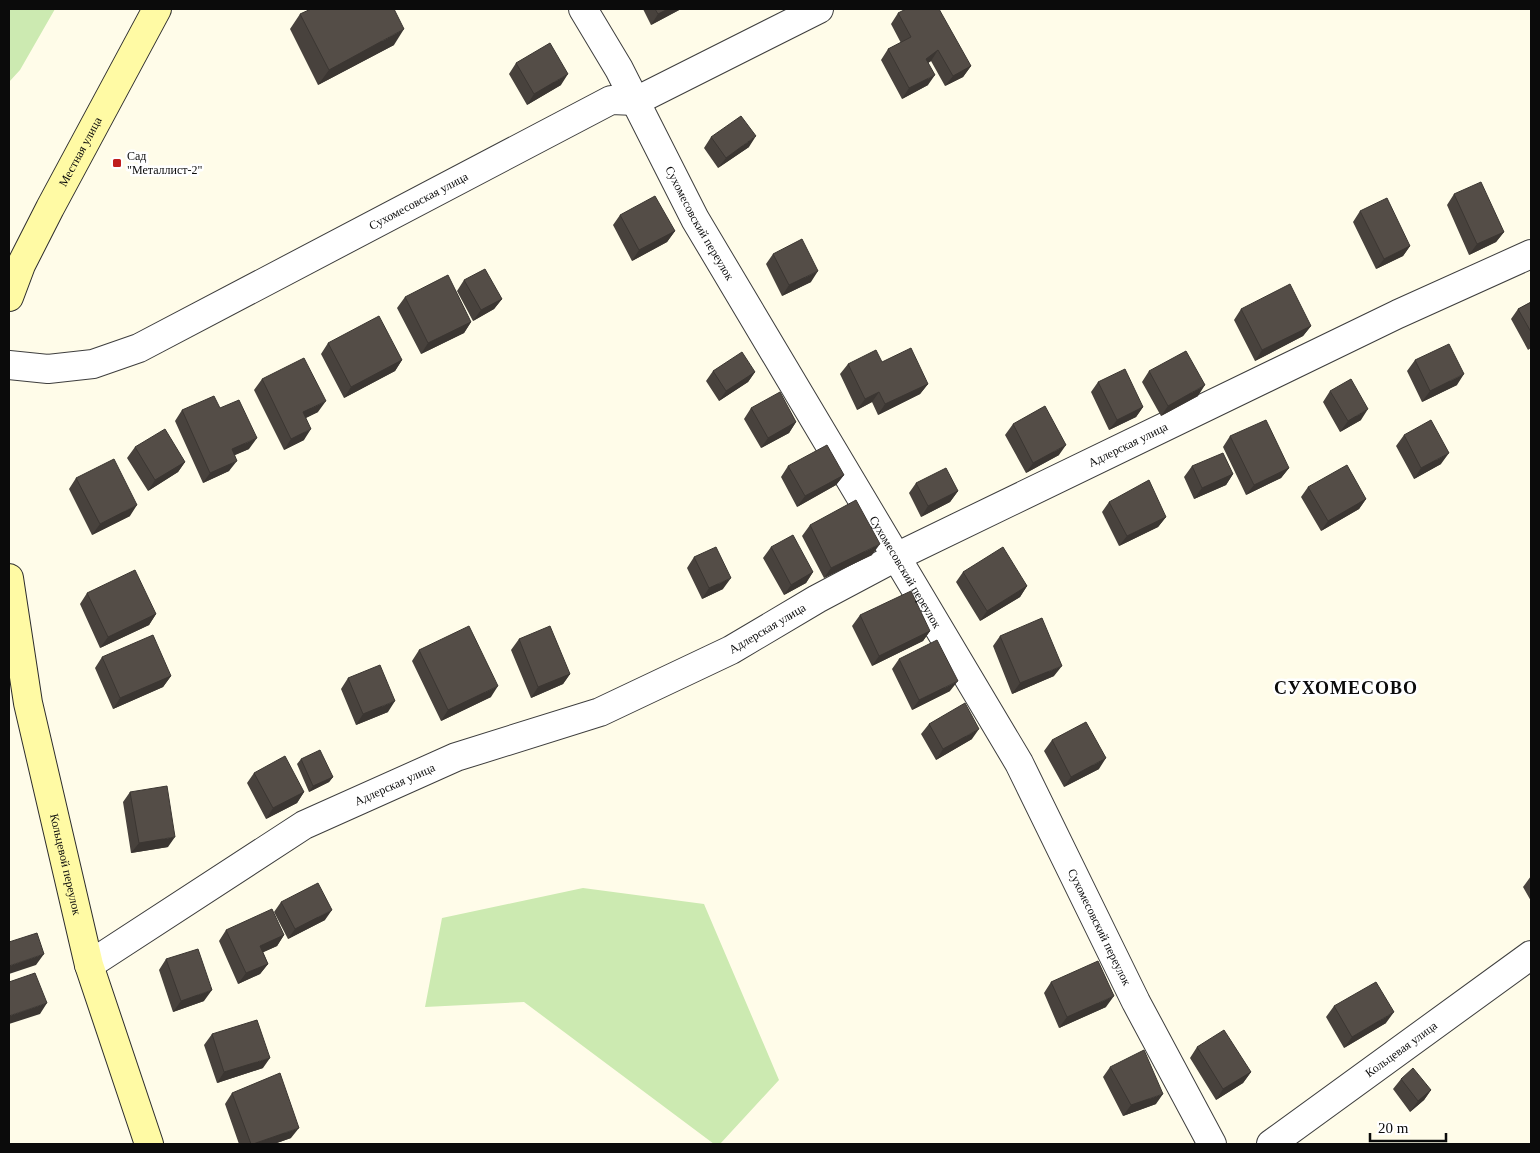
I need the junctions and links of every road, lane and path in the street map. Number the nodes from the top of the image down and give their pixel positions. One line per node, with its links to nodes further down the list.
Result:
1 (158, 9): 6 (main road, Местная улица)
2 (583, 9): 4 (street, Сухомесовский переулок)
3 (819, 9): 4 (street)
4 (636, 102): 7 (street, Сухомесовская улица); 8 (street, Сухомесовский переулок)
5 (1531, 254): 8 (street, Адлерская улица)
6 (9, 297)
7 (9, 365)
8 (896, 557): 11 (street, Адлерская улица); 13 (street, Сухомесовский переулок)
9 (9, 578): 11 (main road, Кольцевой переулок)
10 (1531, 955): 14 (street, Кольцевая улица)
11 (89, 965): 12 (main road, Кольцевой переулок)
12 (150, 1144)
13 (1212, 1144)
14 (1271, 1144)

